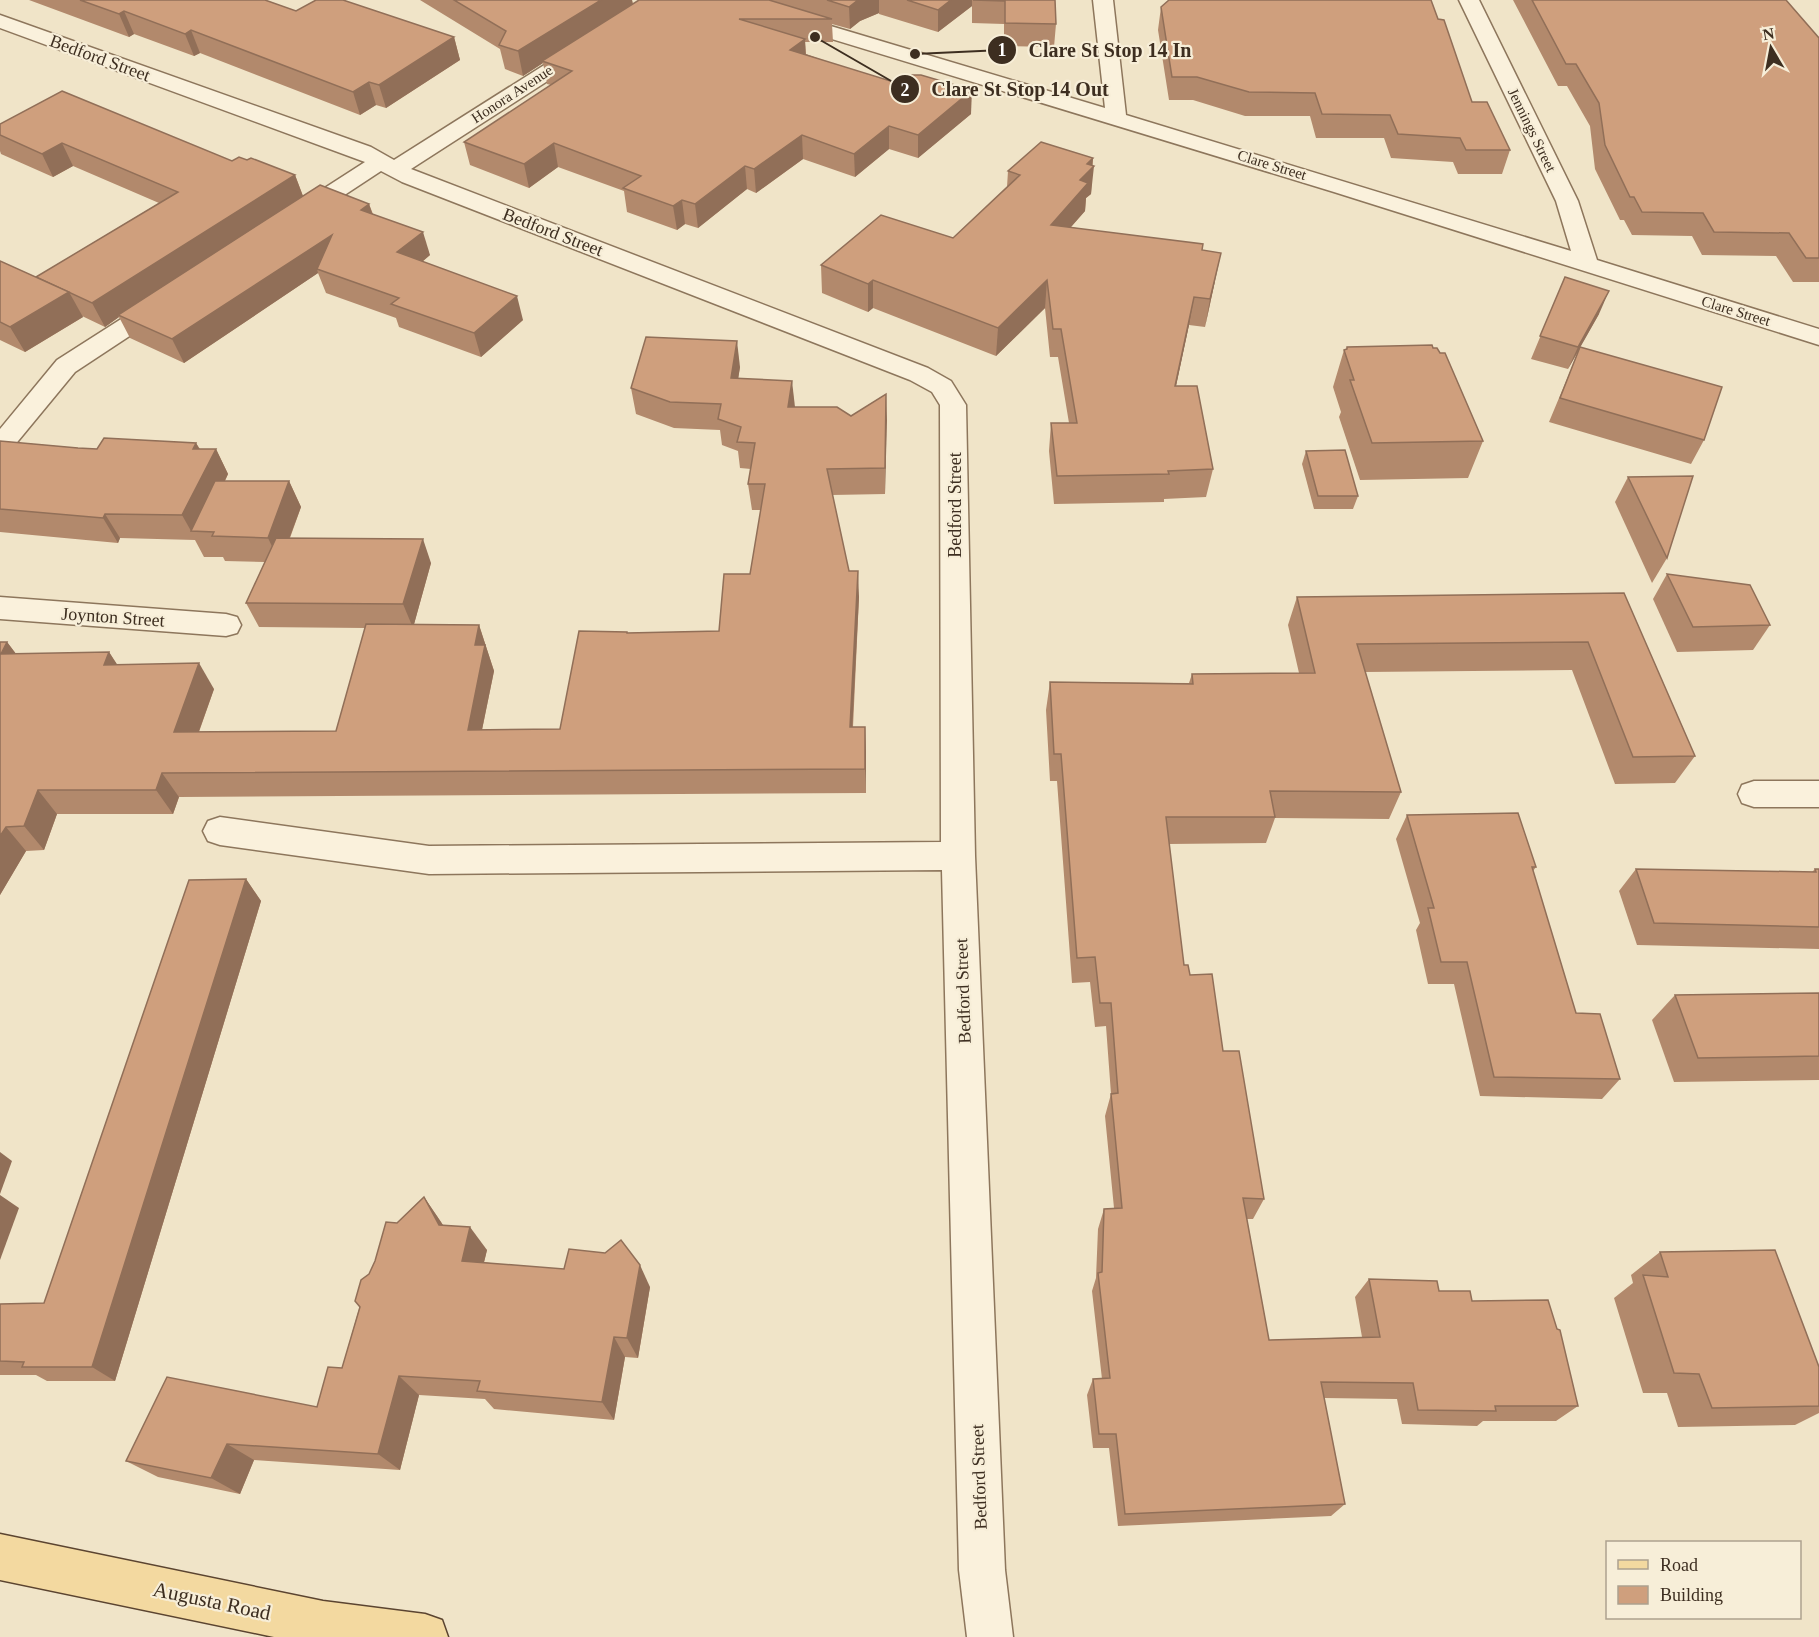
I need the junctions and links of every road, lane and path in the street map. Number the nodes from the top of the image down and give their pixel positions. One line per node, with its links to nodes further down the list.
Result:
1 (660, 0): 7 (street, Honora Avenue)
2 (724, 0): 6 (street, Clare Street)
3 (1102, 0): 6 (street)
4 (1469, 0): 9 (street, Jennings Street)
5 (7, 30): 7 (street, Bedford Street)
6 (1116, 117): 9 (street, Clare Street)
7 (388, 165): 8 (street, Honora Avenue); 18 (street, Bedford Street)
8 (283, 225)
9 (1587, 264): 11 (street, Clare Street)
10 (184, 289): 12 (street)
11 (1819, 337)
12 (0, 446)
13 (0, 608): 14 (street, Joynton Street)
14 (226, 625)
15 (1754, 794): 16 (street)
16 (1819, 794)
17 (220, 831): 18 (street)
18 (958, 856): 21 (street, Bedford Street)
19 (0, 1557): 20 (main road, Augusta Road)
20 (425, 1637)
21 (990, 1637)

